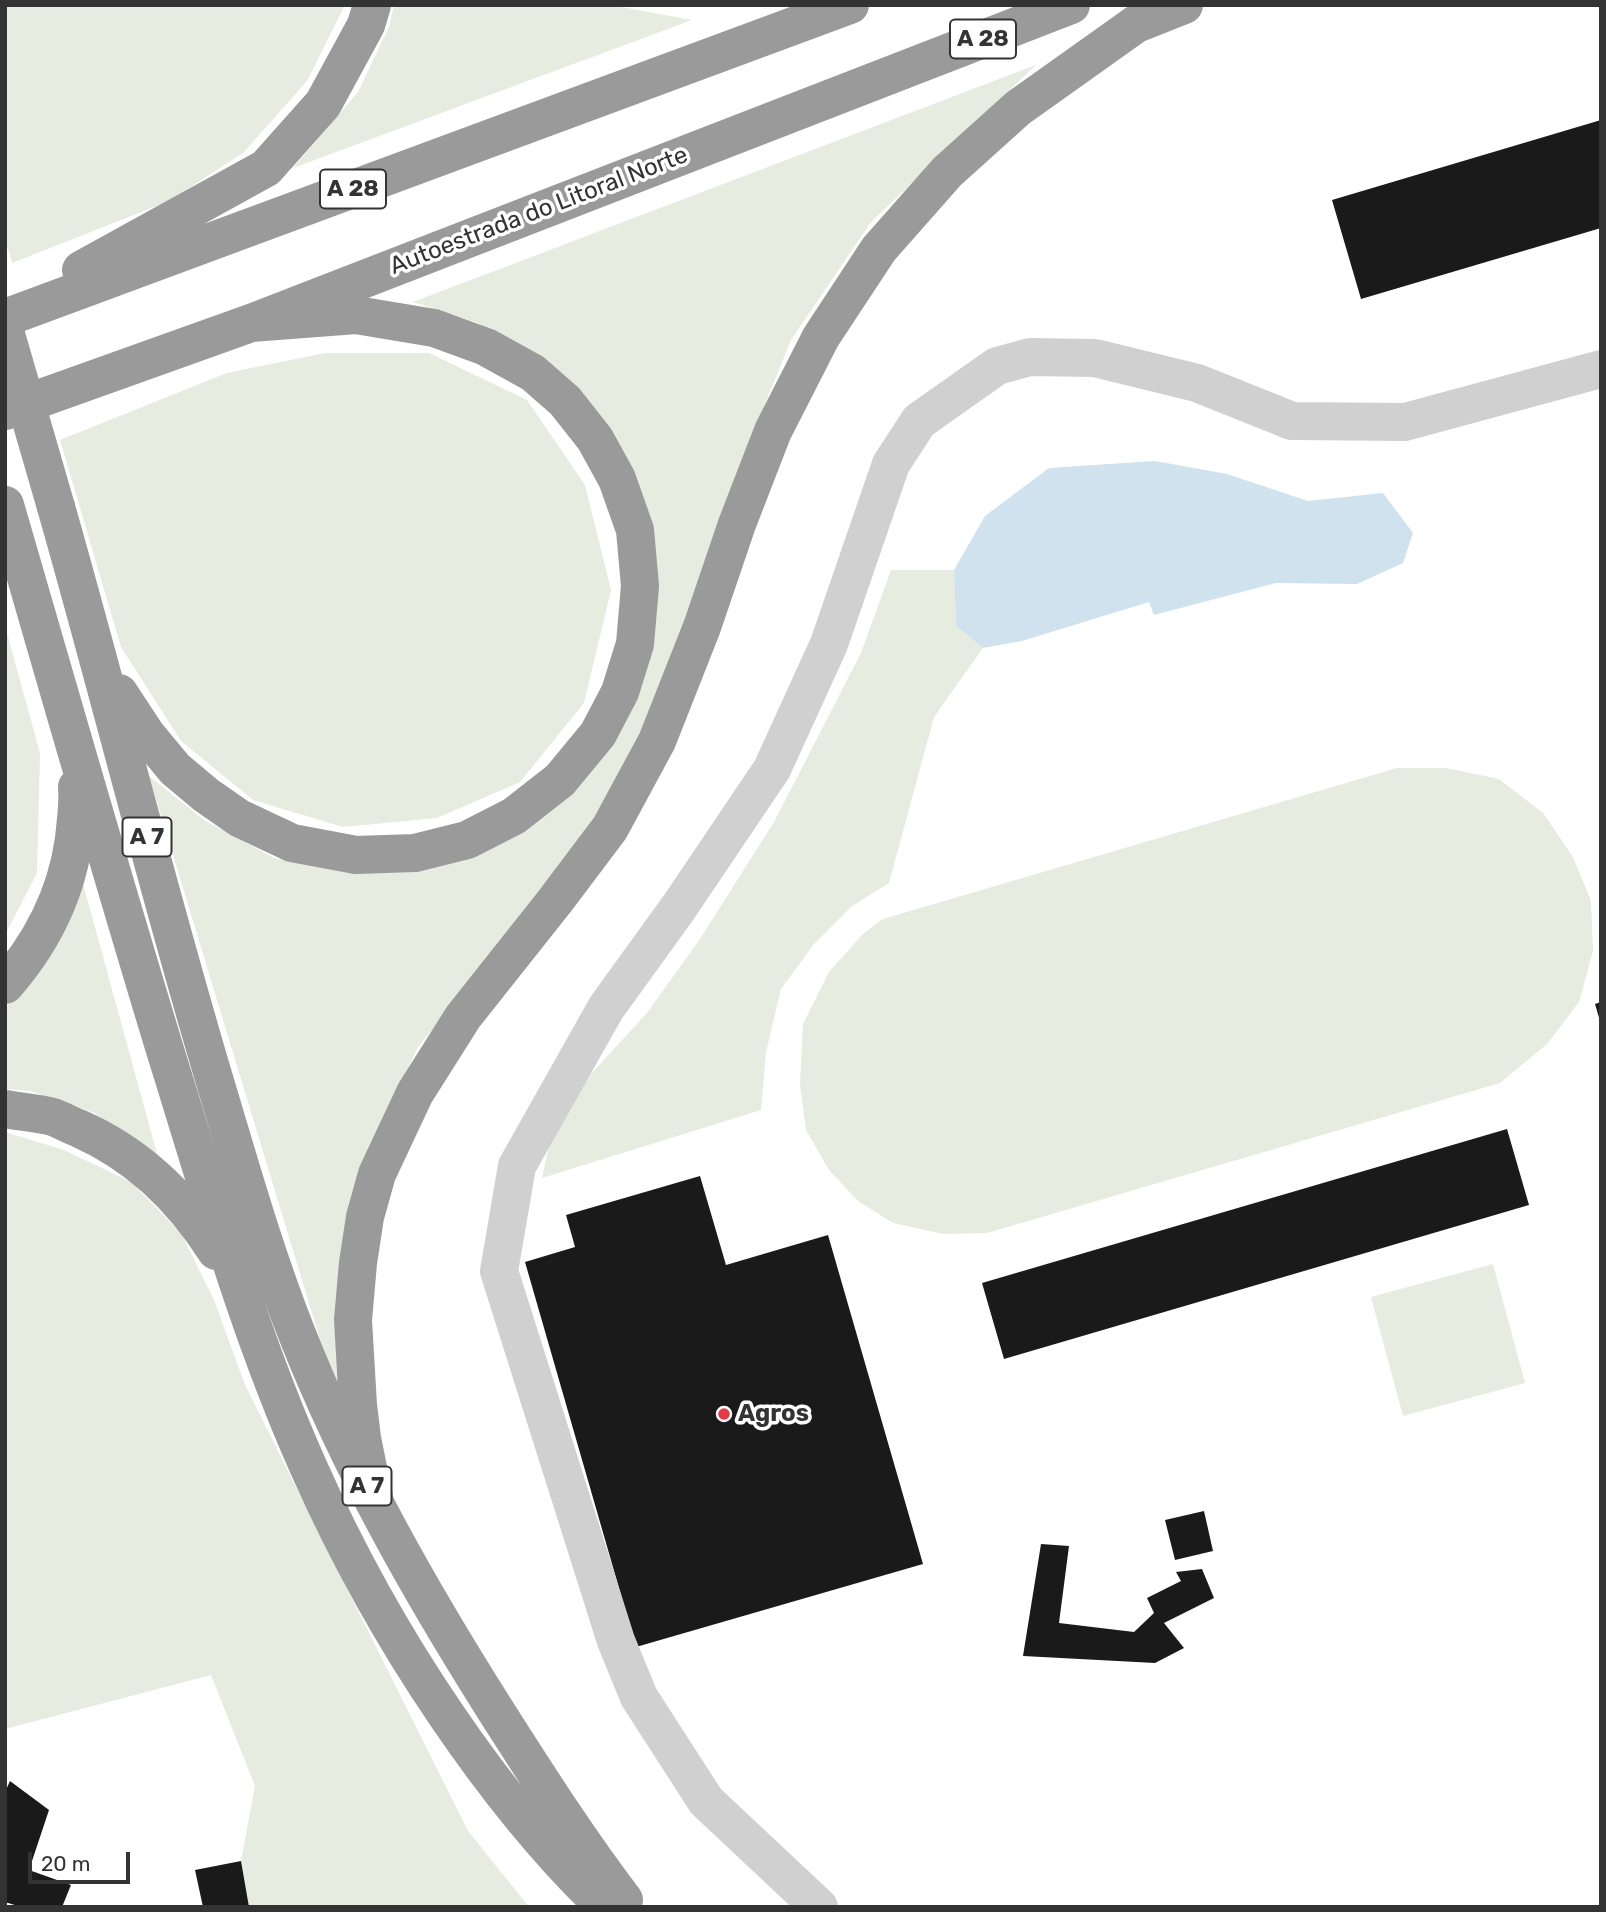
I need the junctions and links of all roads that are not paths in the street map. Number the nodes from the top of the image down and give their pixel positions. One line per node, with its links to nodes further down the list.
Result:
1 (372, 5): 5 (highway)
2 (850, 5): 6 (highway, A 28)
3 (1071, 5): 7 (highway, Autoestrada do Litoral Norte / A 28)
4 (1184, 5): 17 (highway)
5 (5, 312)
6 (5, 318)
7 (251, 323): 10 (highway, Autoestrada do Litoral Norte / A 28); 12 (highway)
8 (5, 331): 12 (highway, A 7, bridge)
9 (1600, 370): 20 (street)
10 (5, 411)
11 (8, 515): 13 (highway, A 7)
12 (98, 654): 17 (highway, A 7)
13 (74, 743): 14 (highway); 16 (highway, A 7)
14 (5, 985)
15 (5, 1109): 16 (highway)
16 (242, 1293): 18 (highway, A 7)
17 (375, 1503): 19 (highway, A 7)
18 (605, 1907)
19 (629, 1907)
20 (819, 1907)

